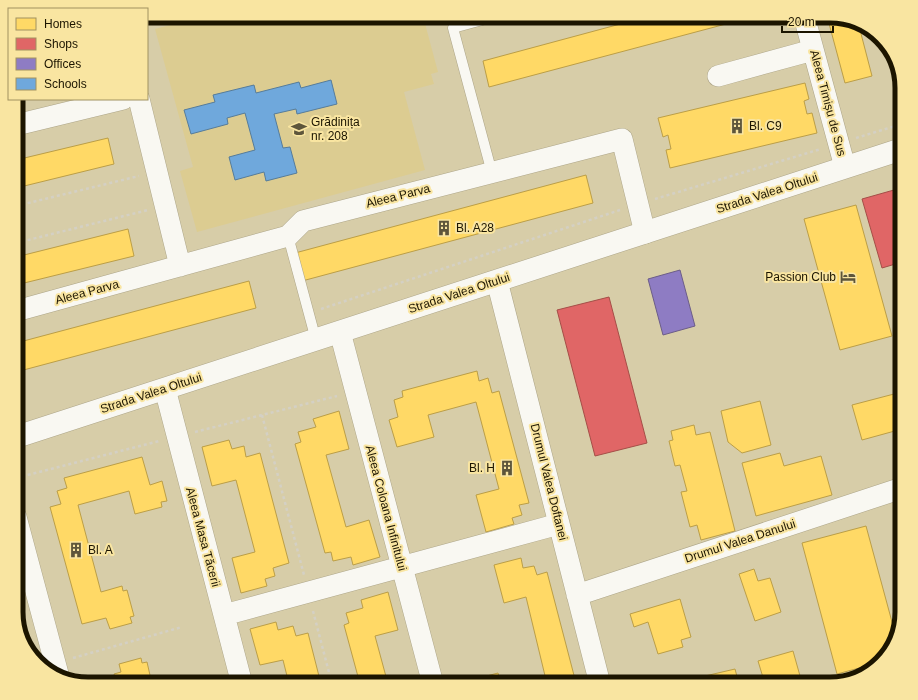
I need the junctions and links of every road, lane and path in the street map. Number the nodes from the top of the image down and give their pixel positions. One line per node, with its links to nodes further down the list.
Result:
1 (471, 23): 13 (lane)
2 (806, 23): 3 (street, Aleea Timișu de Sus)
3 (814, 50): 4 (street); 9 (street, Aleea Timișu de Sus)
4 (718, 76)
5 (119, 100): 7 (street)
6 (139, 100): 12 (street)
7 (23, 123)
8 (895, 126): 9 (path)
9 (839, 143): 11 (street, Aleea Timișu de Sus); 15 (path)
10 (895, 151): 11 (main road, Strada Valea Oltului)
11 (845, 167): 17 (main road, Strada Valea Oltului)
12 (158, 172): 14 (path); 16 (street)
13 (492, 172): 15 (street, Aleea Parva); 18 (street, Aleea Parva)
14 (23, 204)
15 (638, 204): 17 (street); 23 (path)
16 (166, 206): 19 (path); 20 (street)
17 (645, 233): 21 (main road, Strada Valea Oltului)
18 (288, 236): 20 (street, Aleea Parva); 23 (lane)
19 (23, 242)
20 (180, 266): 22 (street, Aleea Parva)
21 (497, 281): 24 (main road, Strada Valea Oltului); 33 (street, Drumul Valea Doftanei)
22 (23, 309)
23 (309, 313): 25 (lane)
24 (340, 332): 25 (main road, Strada Valea Oltului); 27 (street, Aleea Coloana Infinitului)
25 (316, 340): 26 (main road, Strada Valea Oltului)
26 (165, 389): 29 (main road, Strada Valea Oltului); 30 (street, Aleea Masa Tăcerii)
27 (355, 391): 28 (path); 35 (street, Aleea Coloana Infinitului)
28 (262, 415): 30 (path); 36 (path)
29 (23, 436)
30 (177, 437): 31 (path); 38 (street, Aleea Masa Tăcerii)
31 (23, 476)
32 (895, 490): 37 (street, Drumul Valea Danului)
33 (560, 524): 35 (street); 37 (street, Drumul Valea Doftanei)
34 (23, 543): 40 (street)
35 (401, 567): 36 (street); 43 (street, Aleea Coloana Infinitului)
36 (308, 592): 38 (street); 42 (path)
37 (577, 595): 44 (street, Drumul Valea Doftanei)
38 (224, 615): 41 (street, Aleea Masa Tăcerii)
39 (182, 627): 40 (path)
40 (57, 668)
41 (240, 677)
42 (330, 677)
43 (431, 677)
44 (598, 677)

